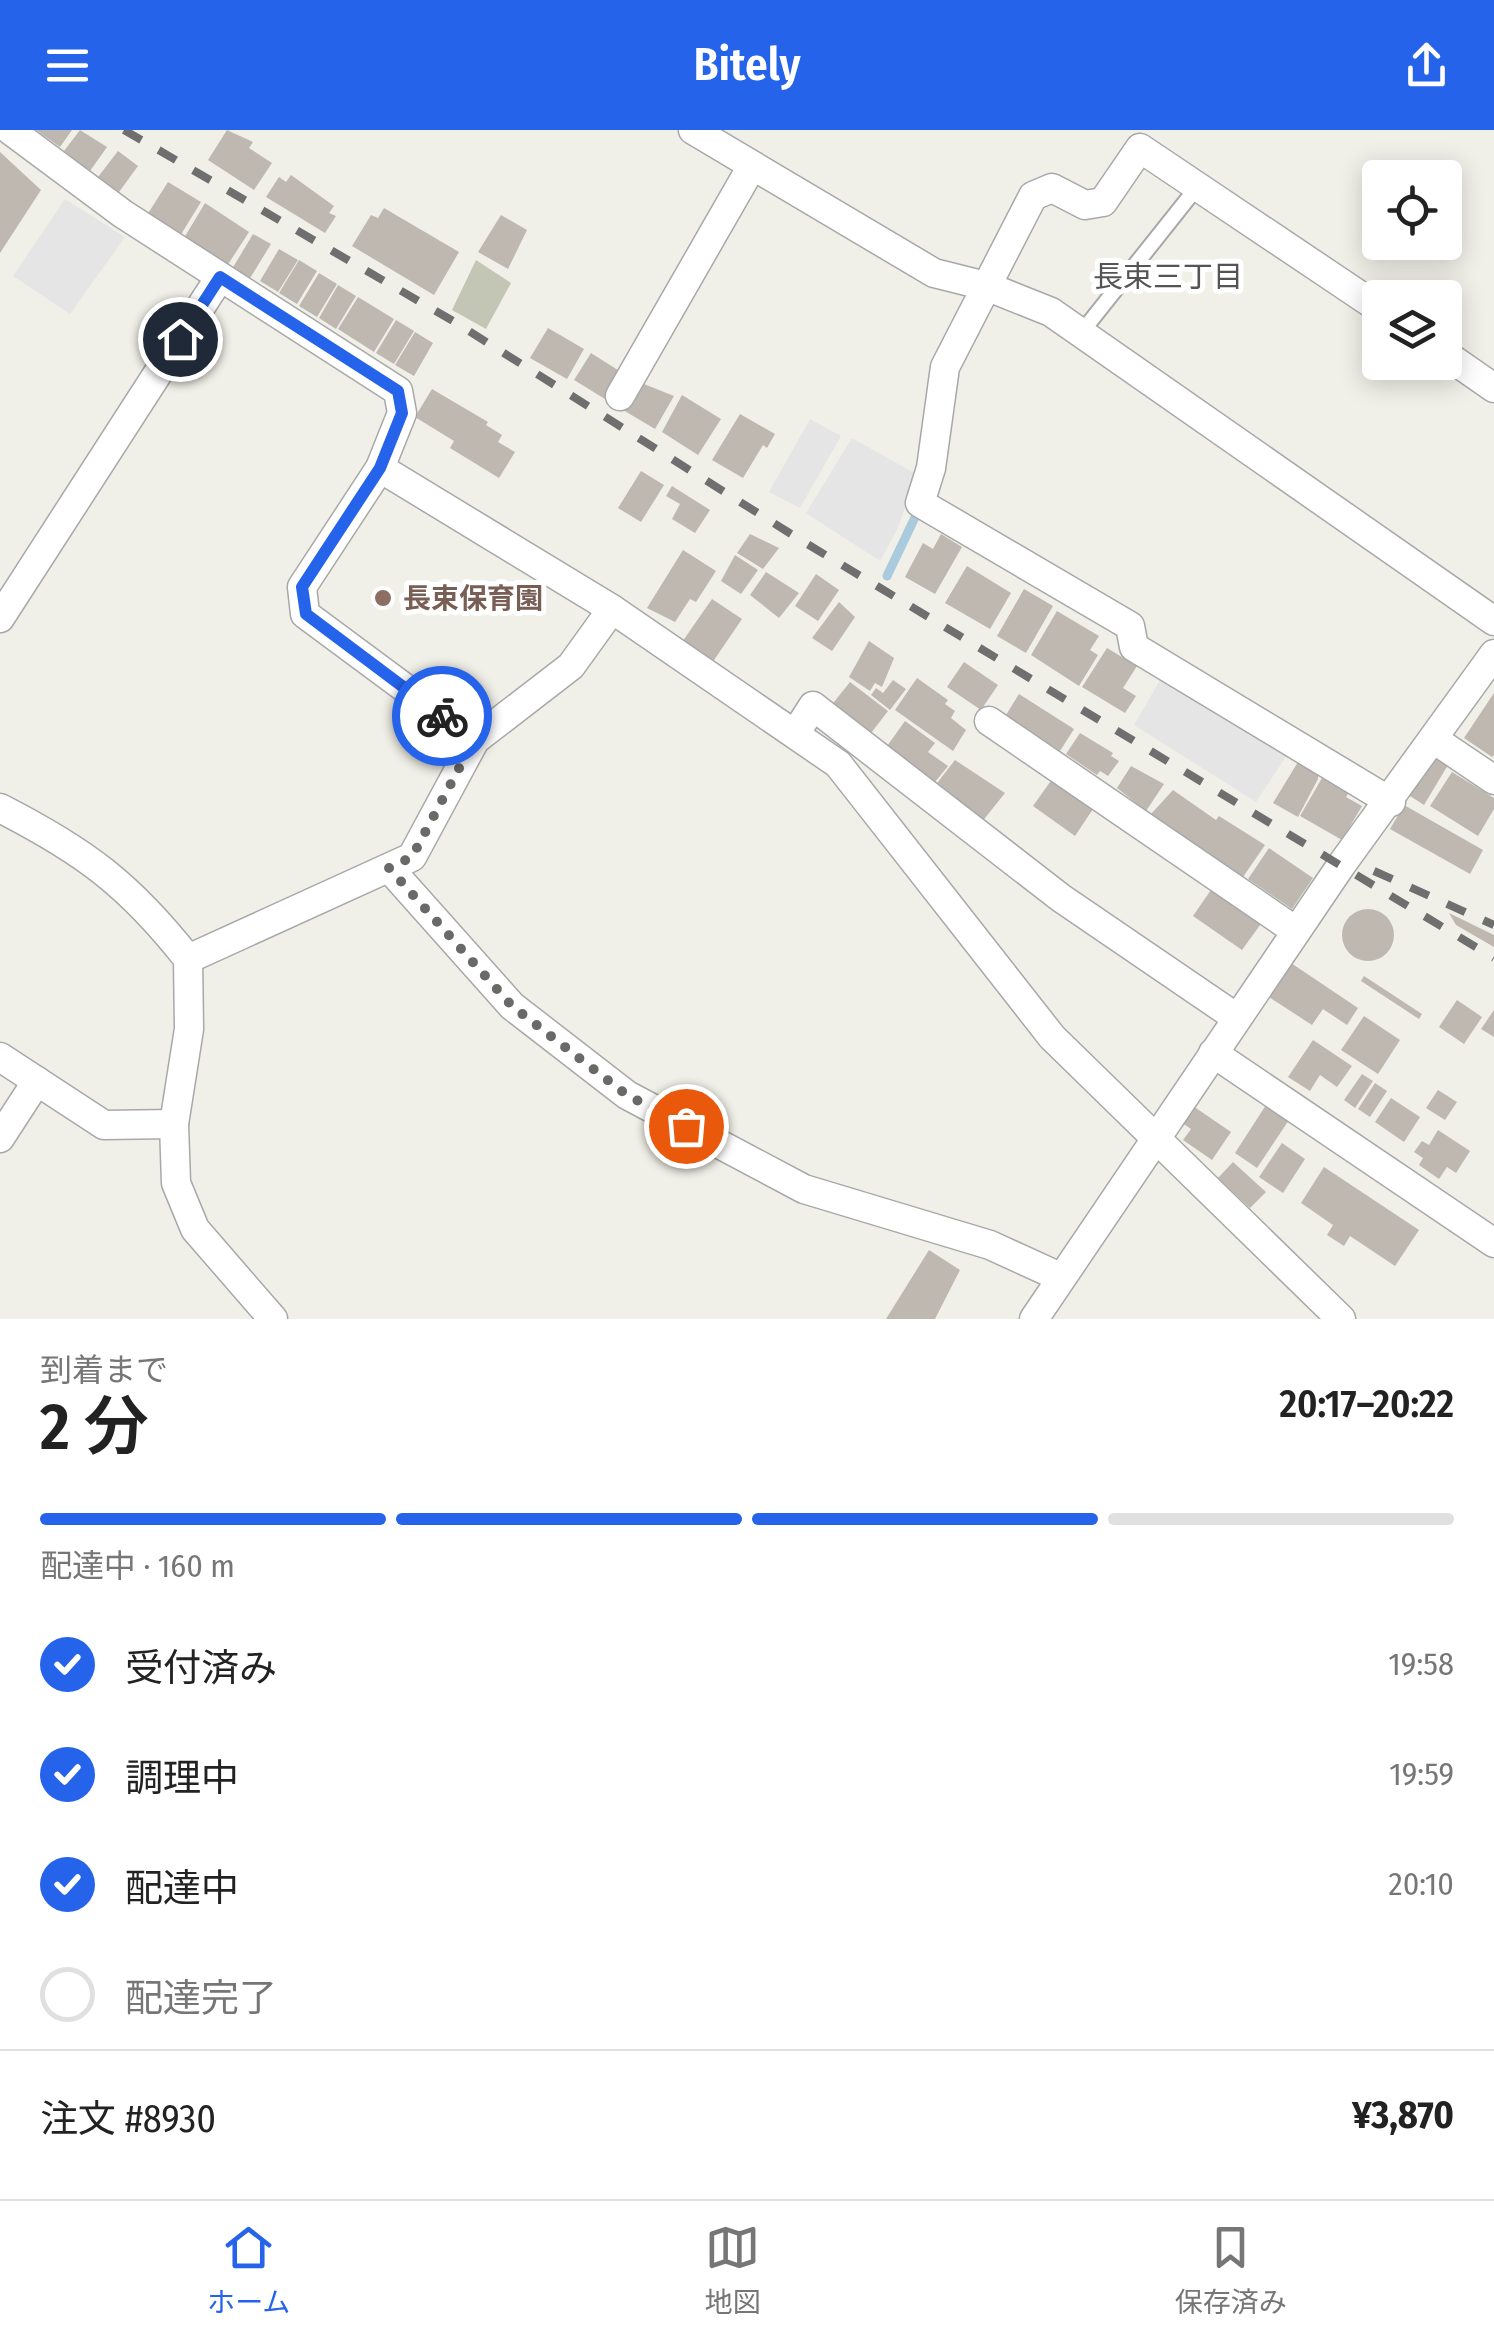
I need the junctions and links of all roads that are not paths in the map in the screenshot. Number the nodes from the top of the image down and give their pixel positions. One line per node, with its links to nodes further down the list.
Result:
1 (10, 130): 5 (street)
2 (694, 130): 3 (street)
3 (752, 166): 6 (street); 11 (street)
4 (1198, 186): 6 (street); 7 (street); 8 (lane)
5 (220, 277): 12 (street); 14 (street)
6 (986, 286): 8 (street); 22 (street)
7 (1362, 298)
8 (1081, 333): 15 (street)
9 (1462, 366): 10 (street)
10 (1494, 388)
11 (620, 396)
12 (380, 468): 13 (street); 19 (street)
13 (612, 609): 18 (street); 19 (street)
14 (0, 618)
15 (1494, 621)
16 (1494, 654): 20 (street)
17 (988, 721): 25 (street)
18 (795, 734): 27 (street); 32 (street)
19 (474, 740): 24 (street)
20 (1435, 740): 21 (street); 22 (street)
21 (1494, 780)
22 (1391, 802): 25 (street)
23 (0, 808): 26 (street)
24 (389, 868): 26 (street); 35 (street)
25 (1296, 931): 27 (street)
26 (188, 959): 31 (street)
27 (1236, 1018): 28 (street)
28 (1213, 1052): 32 (street); 34 (street)
29 (0, 1057): 30 (street)
30 (37, 1081): 31 (street); 33 (street)
31 (174, 1124): 37 (street)
32 (1157, 1135): 35 (street); 36 (street)
33 (0, 1138)
34 (1494, 1243)
35 (1060, 1277): 38 (street)
36 (1340, 1318)
37 (273, 1319)
38 (1034, 1319)

